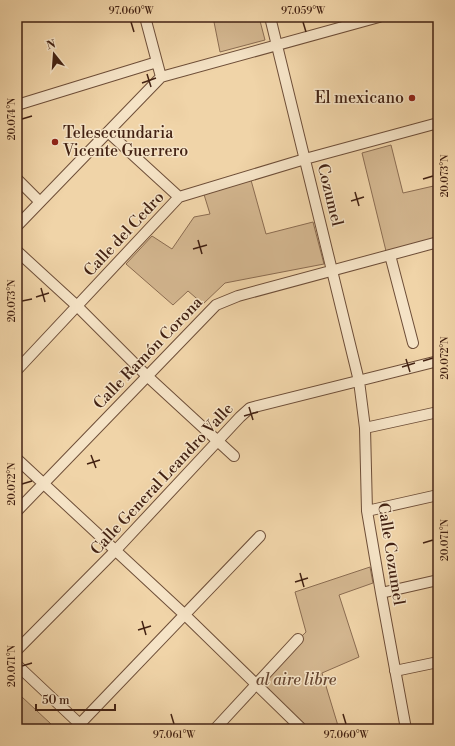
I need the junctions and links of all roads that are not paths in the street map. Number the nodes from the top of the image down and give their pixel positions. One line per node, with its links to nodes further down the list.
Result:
1 (145, 17): 5 (street)
2 (270, 17): 4 (street, Cozumel)
3 (379, 17): 4 (street)
4 (277, 46): 6 (street); 10 (street, Cozumel)
5 (157, 62): 6 (street); 7 (street)
6 (161, 77): 9 (street)
7 (17, 105)
8 (438, 123): 10 (street, Calle del Cedro)
9 (108, 132): 12 (street); 13 (street)
10 (305, 159): 12 (street, Calle del Cedro); 18 (street, Cozumel)
11 (17, 179): 13 (street)
12 (179, 197): 19 (street, Calle del Cedro)
13 (39, 202): 14 (street)
14 (17, 226)
15 (438, 242): 17 (street, Calle Ramón Corona)
16 (17, 251): 19 (street)
17 (390, 255): 18 (street, Calle Ramón Corona); 20 (street)
18 (333, 270): 23 (street, Calle Ramón Corona); 24 (street, Cozumel)
19 (77, 306): 22 (street, Calle del Cedro); 23 (street)
20 (413, 343)
21 (438, 361): 24 (street, Calle General Leandro Valle)
22 (17, 370)
23 (146, 375): 27 (street); 30 (street, Calle Ramón Corona)
24 (360, 381): 26 (street, Calle Cozumel); 27 (street, Calle General Leandro Valle)
25 (438, 412): 26 (street)
26 (365, 428): 33 (street, Calle Cozumel)
27 (218, 441): 28 (street); 35 (street, Calle General Leandro Valle)
28 (234, 456)
29 (17, 459): 30 (street)
30 (43, 483): 32 (street, Calle Ramón Corona); 35 (street)
31 (438, 495): 33 (street)
32 (17, 511)
33 (368, 511): 37 (street, Calle Cozumel)
34 (260, 536): 38 (street)
35 (115, 551): 38 (street); 40 (street, Calle General Leandro Valle)
36 (438, 580): 37 (street)
37 (381, 593): 43 (street, Calle Cozumel)
38 (185, 615): 44 (street); 45 (street)
39 (298, 639): 44 (street)
40 (17, 650)
41 (438, 662): 43 (street)
42 (17, 665): 45 (street)
43 (395, 670): 48 (street, Calle Cozumel)
44 (257, 685): 46 (street); 47 (street)
45 (80, 727)
46 (215, 729)
47 (302, 729)
48 (406, 729)

